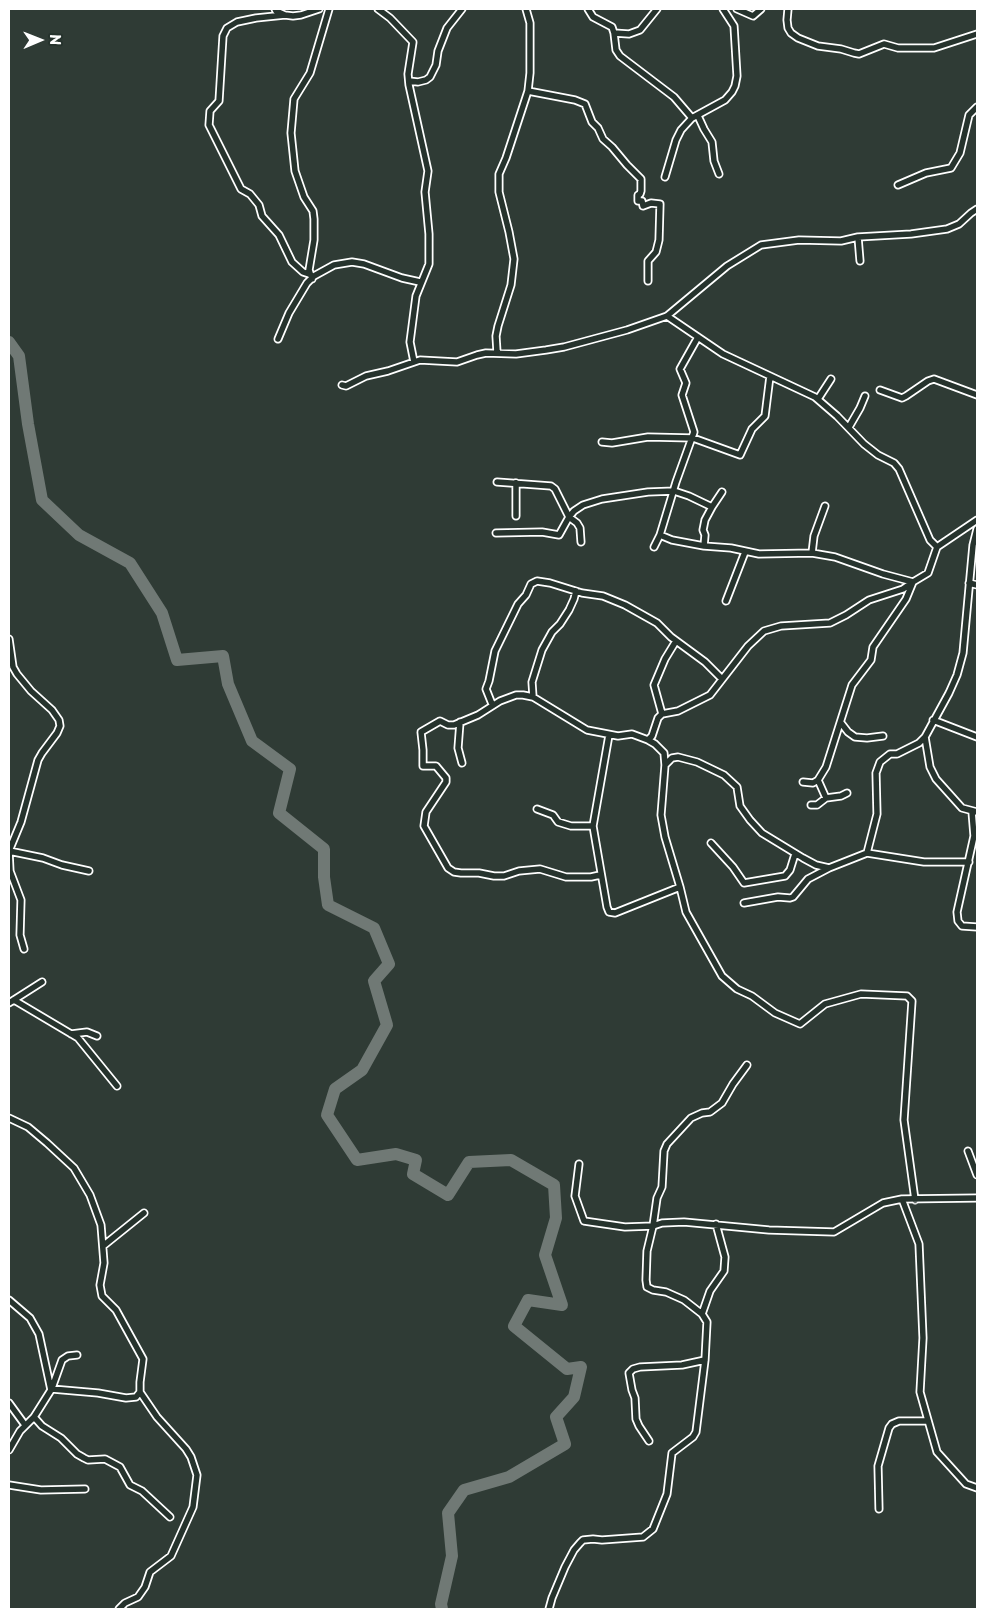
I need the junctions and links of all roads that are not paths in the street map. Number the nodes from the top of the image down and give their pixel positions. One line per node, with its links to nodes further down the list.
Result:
1 (275, 9): 13 (street)
2 (319, 9): 13 (street)
3 (329, 9): 26 (street)
4 (378, 9): 16 (street)
5 (462, 9): 16 (street)
6 (526, 9): 17 (street)
7 (588, 9): 14 (street)
8 (657, 9): 14 (street)
9 (723, 9): 19 (street)
10 (737, 9): 11 (street)
11 (762, 9)
12 (788, 9): 15 (street)
13 (285, 16): 26 (street)
14 (614, 33): 19 (street)
15 (977, 34)
16 (409, 81): 28 (street)
17 (528, 91): 27 (street); 32 (street)
18 (977, 107): 22 (street)
19 (695, 117): 20 (street); 21 (street)
20 (719, 174)
21 (665, 177)
22 (898, 185)
23 (977, 209): 24 (street)
24 (858, 237): 25 (street); 29 (street)
25 (860, 261)
26 (310, 276): 28 (street); 31 (street)
27 (648, 281)
28 (420, 282): 33 (street)
29 (666, 316): 30 (street); 32 (street)
30 (698, 337): 34 (street); 42 (street)
31 (278, 339)
32 (497, 352): 33 (street)
33 (414, 362): 36 (street)
34 (770, 376): 40 (street); 42 (street)
35 (830, 379): 40 (street)
36 (342, 385)
37 (880, 390): 38 (street)
38 (977, 395)
39 (865, 396): 41 (street)
40 (818, 400): 41 (street)
41 (849, 427): 59 (street)
42 (692, 438): 43 (street); 46 (street)
43 (602, 442)
44 (497, 482): 45 (street)
45 (516, 483): 50 (street); 51 (street)
46 (674, 491): 49 (street); 51 (street); 55 (street)
47 (722, 492): 49 (street)
48 (825, 506): 61 (street)
49 (712, 507): 57 (street)
50 (516, 516)
51 (569, 517): 54 (street); 56 (street)
52 (977, 520): 59 (street)
53 (977, 529): 63 (street)
54 (496, 533)
55 (660, 535): 57 (street); 58 (street)
56 (581, 542)
57 (704, 546): 60 (street)
58 (654, 547)
59 (937, 547): 62 (street)
60 (745, 552): 61 (street); 66 (street)
61 (812, 553): 62 (street)
62 (913, 582): 69 (street); 75 (street)
63 (969, 583): 64 (street); 73 (street)
64 (977, 585)
65 (576, 591): 68 (street); 70 (street); 71 (street)
66 (726, 601)
67 (9, 639): 92 (street)
68 (676, 641): 69 (street); 72 (street)
69 (722, 679): 72 (street)
70 (533, 697): 71 (street); 76 (street)
71 (492, 704): 74 (street)
72 (662, 714): 80 (street)
73 (933, 720): 78 (street); 79 (street)
74 (460, 722): 81 (street); 98 (street)
75 (841, 723): 77 (street); 83 (street)
76 (609, 735): 80 (street); 90 (street)
77 (883, 736)
78 (925, 736): 89 (street); 93 (street)
79 (977, 737)
80 (648, 740): 82 (street)
81 (462, 763)
82 (665, 764): 94 (street); 99 (street)
83 (818, 780): 84 (street); 86 (street)
84 (803, 782)
85 (847, 793): 86 (street)
86 (826, 798): 87 (street)
87 (811, 806)
88 (536, 809): 90 (street)
89 (975, 812): 95 (street)
90 (593, 826): 98 (street)
91 (711, 843): 94 (street)
92 (9, 851): 97 (street); 102 (street)
93 (867, 853): 95 (street); 96 (street)
94 (795, 854): 96 (street)
95 (969, 862): 101 (street)
96 (828, 868): 100 (street)
97 (88, 870)
98 (600, 875): 99 (street)
99 (680, 887): 115 (street)
100 (744, 903)
101 (977, 927)
102 (24, 949)
103 (42, 982): 104 (street)
104 (11, 1002): 105 (street)
105 (71, 1034): 106 (street); 108 (street)
106 (97, 1036)
107 (747, 1065): 118 (street)
108 (117, 1086)
109 (9, 1118): 119 (street)
110 (968, 1151): 112 (street)
111 (579, 1164): 118 (street)
112 (977, 1175)
113 (977, 1198): 115 (street)
114 (902, 1199): 115 (street); 117 (street); 128 (street)
115 (915, 1200)
116 (144, 1213): 119 (street)
117 (716, 1224): 118 (street); 121 (street)
118 (654, 1226): 121 (street)
119 (103, 1246): 125 (street)
120 (9, 1300): 124 (street)
121 (702, 1314): 123 (street)
122 (77, 1354): 124 (street)
123 (705, 1360): 130 (street); 138 (street)
124 (52, 1390): 125 (street); 127 (street)
125 (140, 1392): 137 (street)
126 (9, 1403): 129 (street)
127 (34, 1417): 129 (street); 136 (street)
128 (928, 1421): 133 (street); 135 (street)
129 (25, 1425): 131 (street)
130 (649, 1441)
131 (9, 1450)
132 (9, 1485): 134 (street)
133 (977, 1488)
134 (85, 1490)
135 (879, 1509)
136 (170, 1517)
137 (119, 1609)
138 (549, 1609)

